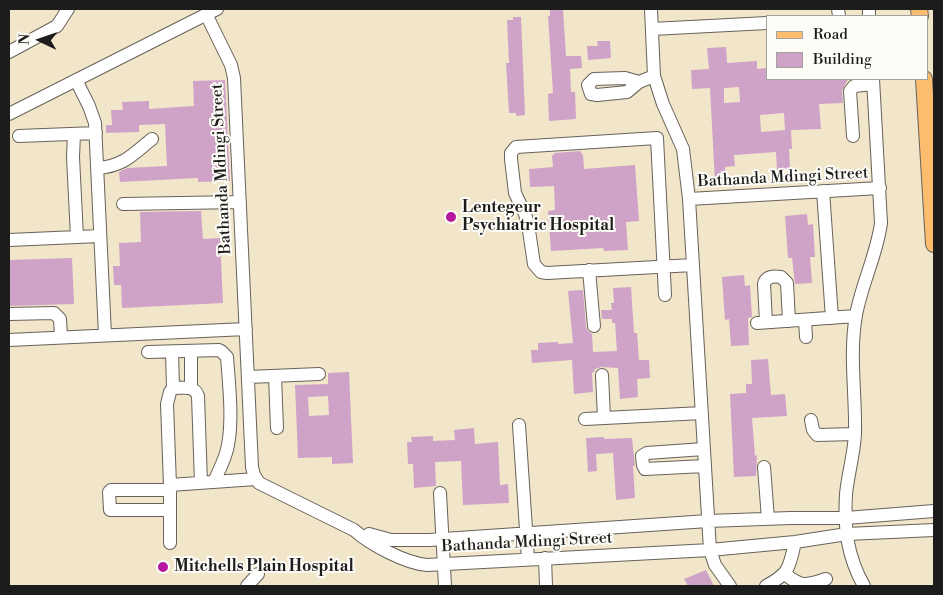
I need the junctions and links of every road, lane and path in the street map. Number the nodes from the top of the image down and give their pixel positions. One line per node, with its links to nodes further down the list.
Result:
1 (68, 9): 6 (street)
2 (651, 9): 5 (street, Bathanda Mdingi Street)
3 (211, 12): 8 (street, Bathanda Mdingi Street); 24 (street, Bathanda Mdingi Street)
4 (766, 22): 5 (street)
5 (652, 29): 7 (street, Bathanda Mdingi Street)
6 (9, 52)
7 (654, 76): 10 (street); 13 (street, Bathanda Mdingi Street)
8 (76, 80): 12 (street, Bathanda Mdingi Street); 14 (street)
9 (924, 80): 29 (main road)
10 (639, 82)
11 (873, 82): 17 (street); 21 (street, Bathanda Mdingi Street)
12 (9, 114)
13 (675, 128): 18 (street); 23 (street, Bathanda Mdingi Street)
14 (96, 133): 15 (street); 20 (street)
15 (74, 134): 16 (street); 27 (street)
16 (19, 136)
17 (853, 136)
18 (657, 138): 31 (street); 32 (street)
19 (152, 139): 20 (street)
20 (98, 168): 26 (street)
21 (880, 188): 22 (street, Bathanda Mdingi Street); 35 (street, Bathanda Mdingi Street)
22 (823, 192): 23 (street, Bathanda Mdingi Street); 36 (street)
23 (689, 200): 30 (street, Bathanda Mdingi Street)
24 (240, 202): 25 (street); 40 (street, Bathanda Mdingi Street)
25 (123, 204)
26 (100, 236): 27 (street); 41 (street)
27 (77, 237): 28 (street)
28 (9, 240)
29 (934, 244)
30 (693, 265): 31 (street); 54 (street, Bathanda Mdingi Street)
31 (664, 267): 32 (street); 33 (street)
32 (589, 270): 39 (street)
33 (666, 295)
34 (9, 314): 42 (street)
35 (856, 316): 36 (street); 60 (street, Bathanda Mdingi Street)
36 (832, 318): 37 (street)
37 (805, 320): 38 (street); 43 (street)
38 (789, 321): 38 (street)
39 (594, 326)
40 (246, 329): 41 (street); 51 (street, Bathanda Mdingi Street)
41 (105, 335): 42 (street)
42 (61, 337): 44 (street)
43 (806, 337)
44 (9, 340)
45 (191, 351): 47 (street); 53 (street); 65 (street)
46 (148, 352): 47 (street)
47 (172, 352): 52 (street)
48 (319, 374): 50 (street)
49 (602, 375): 55 (street)
50 (275, 376): 51 (street); 59 (street)
51 (248, 377): 64 (street, Bathanda Mdingi Street)
52 (173, 388): 53 (street); 66 (street)
53 (191, 388): 65 (street)
54 (702, 413): 55 (street); 61 (street, Bathanda Mdingi Street)
55 (604, 418): 56 (street)
56 (585, 419)
57 (811, 420): 60 (street)
58 (520, 426): 75 (street)
59 (277, 428)
60 (855, 434): 71 (street, Bathanda Mdingi Street)
61 (704, 449): 62 (street, Bathanda Mdingi Street); 62 (street)
62 (705, 466): 72 (street, Bathanda Mdingi Street)
63 (764, 467): 70 (street)
64 (256, 479): 65 (street); 73 (street, Bathanda Mdingi Street)
65 (207, 482): 66 (street)
66 (170, 487): 68 (street); 68 (street)
67 (440, 493): 77 (street)
68 (170, 510): 78 (street)
69 (934, 511): 71 (street, Bathanda Mdingi Street)
70 (768, 518): 71 (street, Bathanda Mdingi Street); 72 (street, Bathanda Mdingi Street)
71 (846, 518): 76 (street, Bathanda Mdingi Street)
72 (708, 521): 75 (street, Bathanda Mdingi Street); 80 (street, Bathanda Mdingi Street)
73 (354, 530): 77 (street, Bathanda Mdingi Street); 83 (street, Bathanda Mdingi Street)
74 (934, 530): 76 (street, Bathanda Mdingi Street)
75 (526, 534): 77 (street, Bathanda Mdingi Street); 81 (street)
76 (847, 534): 79 (street, Bathanda Mdingi Street); 92 (street, Bathanda Mdingi Street)
77 (442, 539): 83 (street)
78 (170, 542)
79 (795, 542): 80 (street, Bathanda Mdingi Street); 85 (street)
80 (710, 550): 82 (street, Bathanda Mdingi Street); 90 (street)
81 (528, 558): 82 (street, Bathanda Mdingi Street); 83 (street, Bathanda Mdingi Street)
82 (545, 558): 89 (street)
83 (445, 564): 88 (street)
84 (258, 574): 87 (street)
85 (785, 574): 86 (street); 91 (street)
86 (826, 579)
87 (247, 586)
88 (446, 586)
89 (546, 586)
90 (730, 586)
91 (766, 586)
92 (864, 586)

